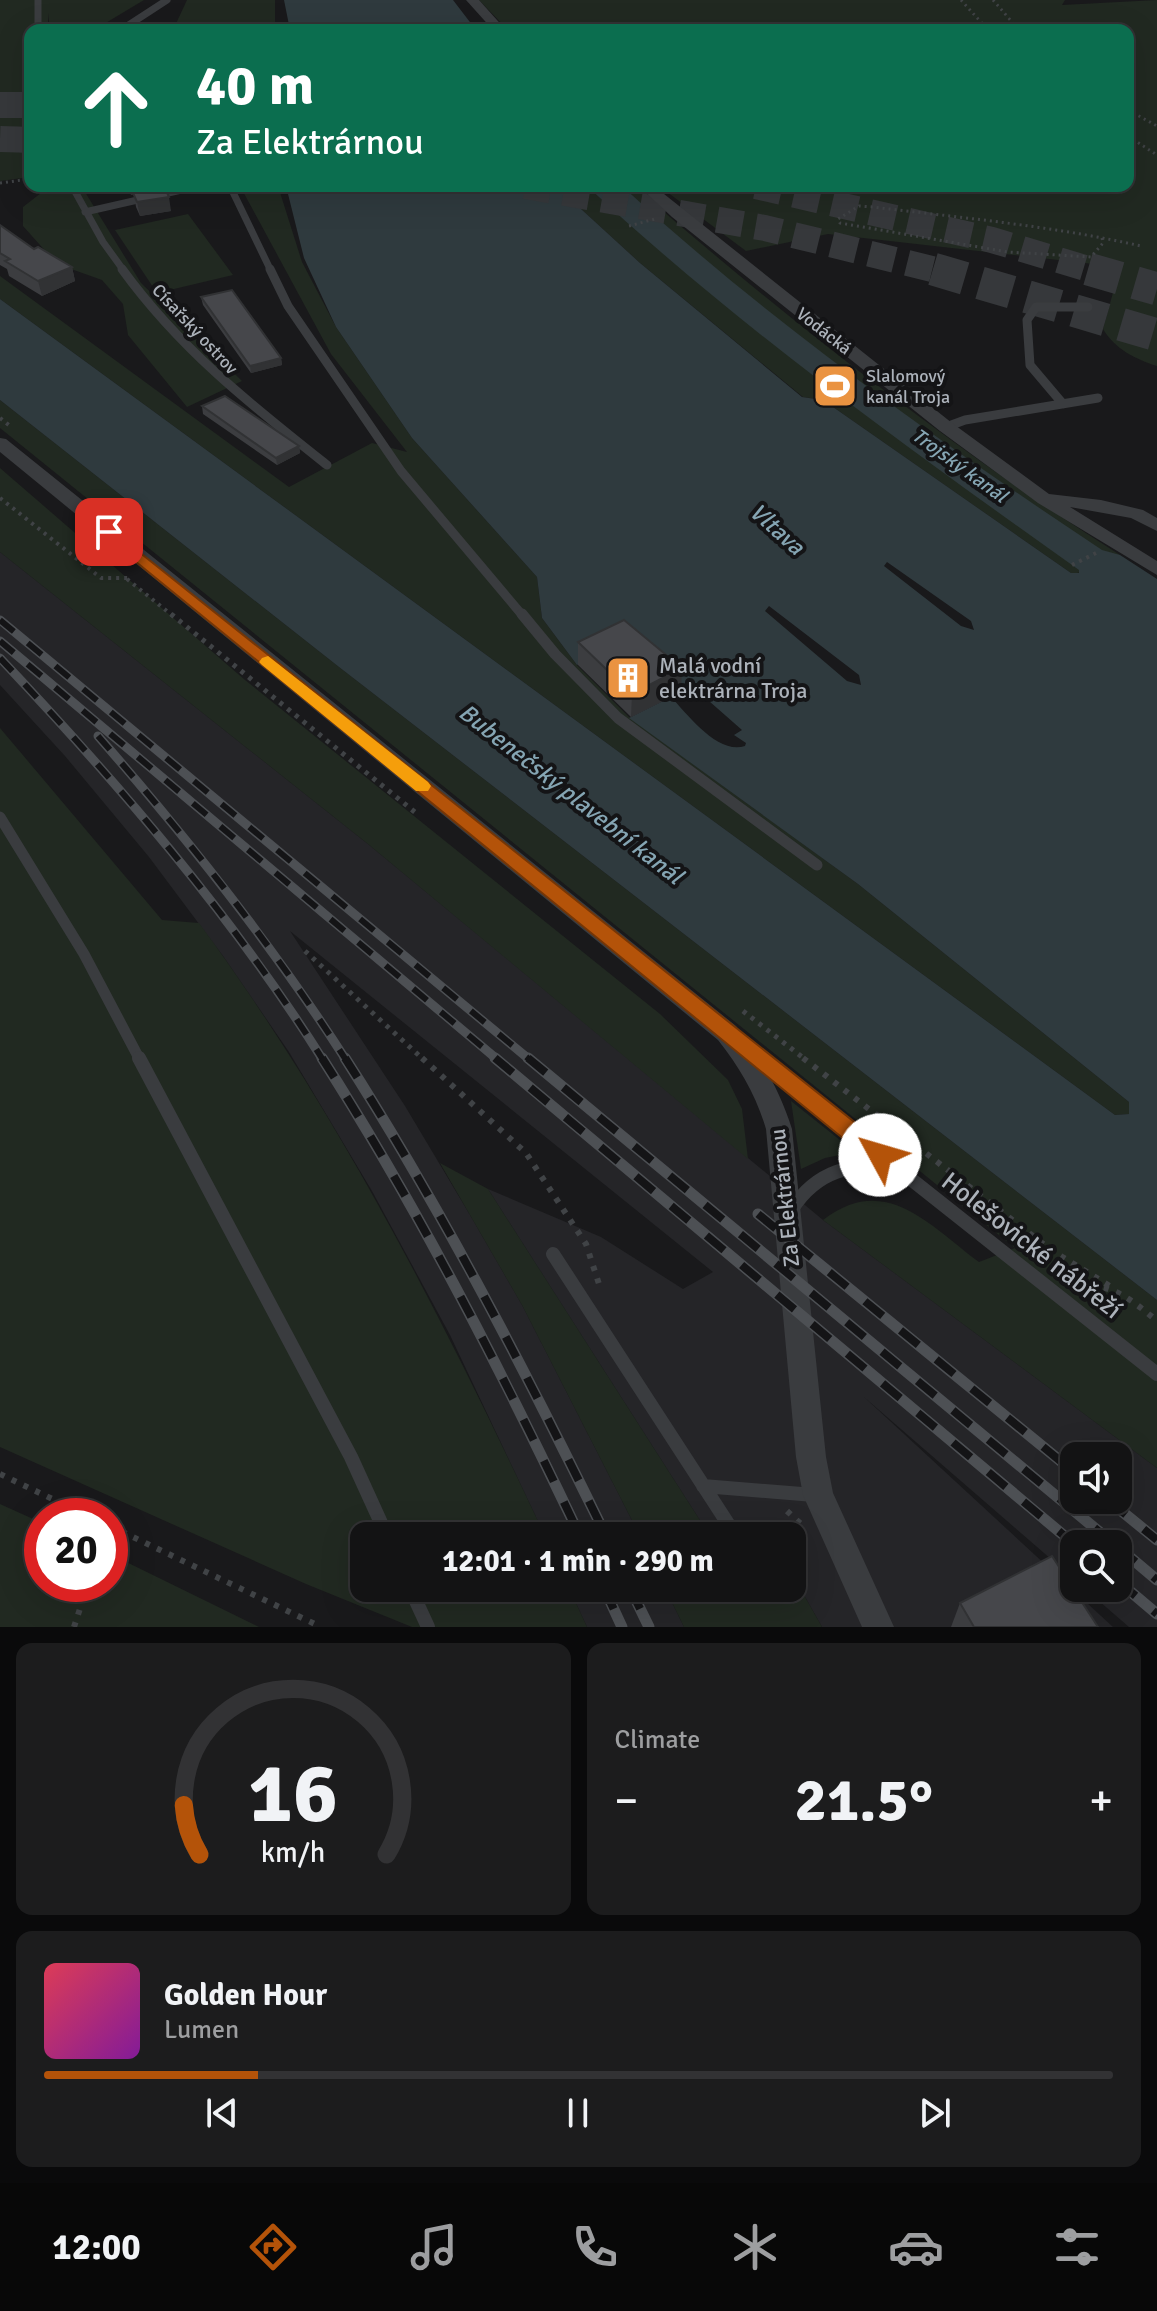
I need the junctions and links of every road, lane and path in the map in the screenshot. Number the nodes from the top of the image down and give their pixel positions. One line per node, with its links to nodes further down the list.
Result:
1 (38, 0): 6 (lane)
2 (167, 0): 7 (lane)
3 (472, 0): 8 (street)
4 (961, 0): 9 (path)
5 (993, 0): 10 (path)
6 (38, 24)
7 (130, 24)
8 (494, 24)
9 (983, 24)
10 (1014, 24)
11 (1134, 113): 12 (path)
12 (1157, 126)
13 (1134, 140): 14 (path)
14 (1157, 155)
15 (24, 180): 16 (path)
16 (0, 183)
17 (75, 192): 21 (lane, Císařský ostrov)
18 (173, 192): 21 (lane)
19 (233, 192): 42 (lane)
20 (653, 192): 29 (street, Vodácká)
21 (85, 212): 31 (lane, Císařský ostrov)
22 (652, 220): 23 (path)
23 (629, 226)
24 (1102, 238): 24 (path); 25 (path)
25 (1141, 246)
26 (1088, 307): 28 (lane)
27 (1098, 398): 28 (lane)
28 (1063, 404): 29 (lane)
29 (946, 427): 33 (street, Vodácká)
30 (0, 443): 37 (street, Za Elektrárnou)
31 (327, 465)
32 (0, 498): 39 (path)
33 (1044, 499): 34 (street); 38 (street, Vodácká)
34 (1157, 525)
35 (1099, 551): 36 (path)
36 (1072, 565)
37 (152, 568): 39 (path); 45 (street, Za Elektrárnou)
38 (1157, 569)
39 (127, 579): 41 (path)
40 (0, 817): 58 (lane)
41 (423, 819)
42 (817, 865)
43 (305, 951): 49 (path)
44 (754, 1020): 50 (path)
45 (727, 1033): 46 (lane, Holešovické nábřeží); 47 (street, Za Elektrárnou)
46 (904, 1175): 47 (lane); 51 (lane, Holešovické nábřeží)
47 (787, 1220): 56 (street, Za Elektrárnou)
48 (553, 1254): 55 (lane)
49 (599, 1287)
50 (1113, 1288): 51 (path); 52 (path)
51 (1053, 1293): 53 (lane, Holešovické nábřeží)
52 (1157, 1321)
53 (1157, 1374)
54 (0, 1474): 57 (path)
55 (703, 1486): 56 (lane); 59 (lane)
56 (818, 1495): 66 (street, Za Elektrárnou)
57 (50, 1498)
58 (381, 1522)
59 (727, 1522)
60 (128, 1535): 64 (path)
61 (82, 1602): 63 (path)
62 (416, 1602): 65 (lane)
63 (74, 1627)
64 (321, 1627)
65 (428, 1627)
66 (878, 1627)

